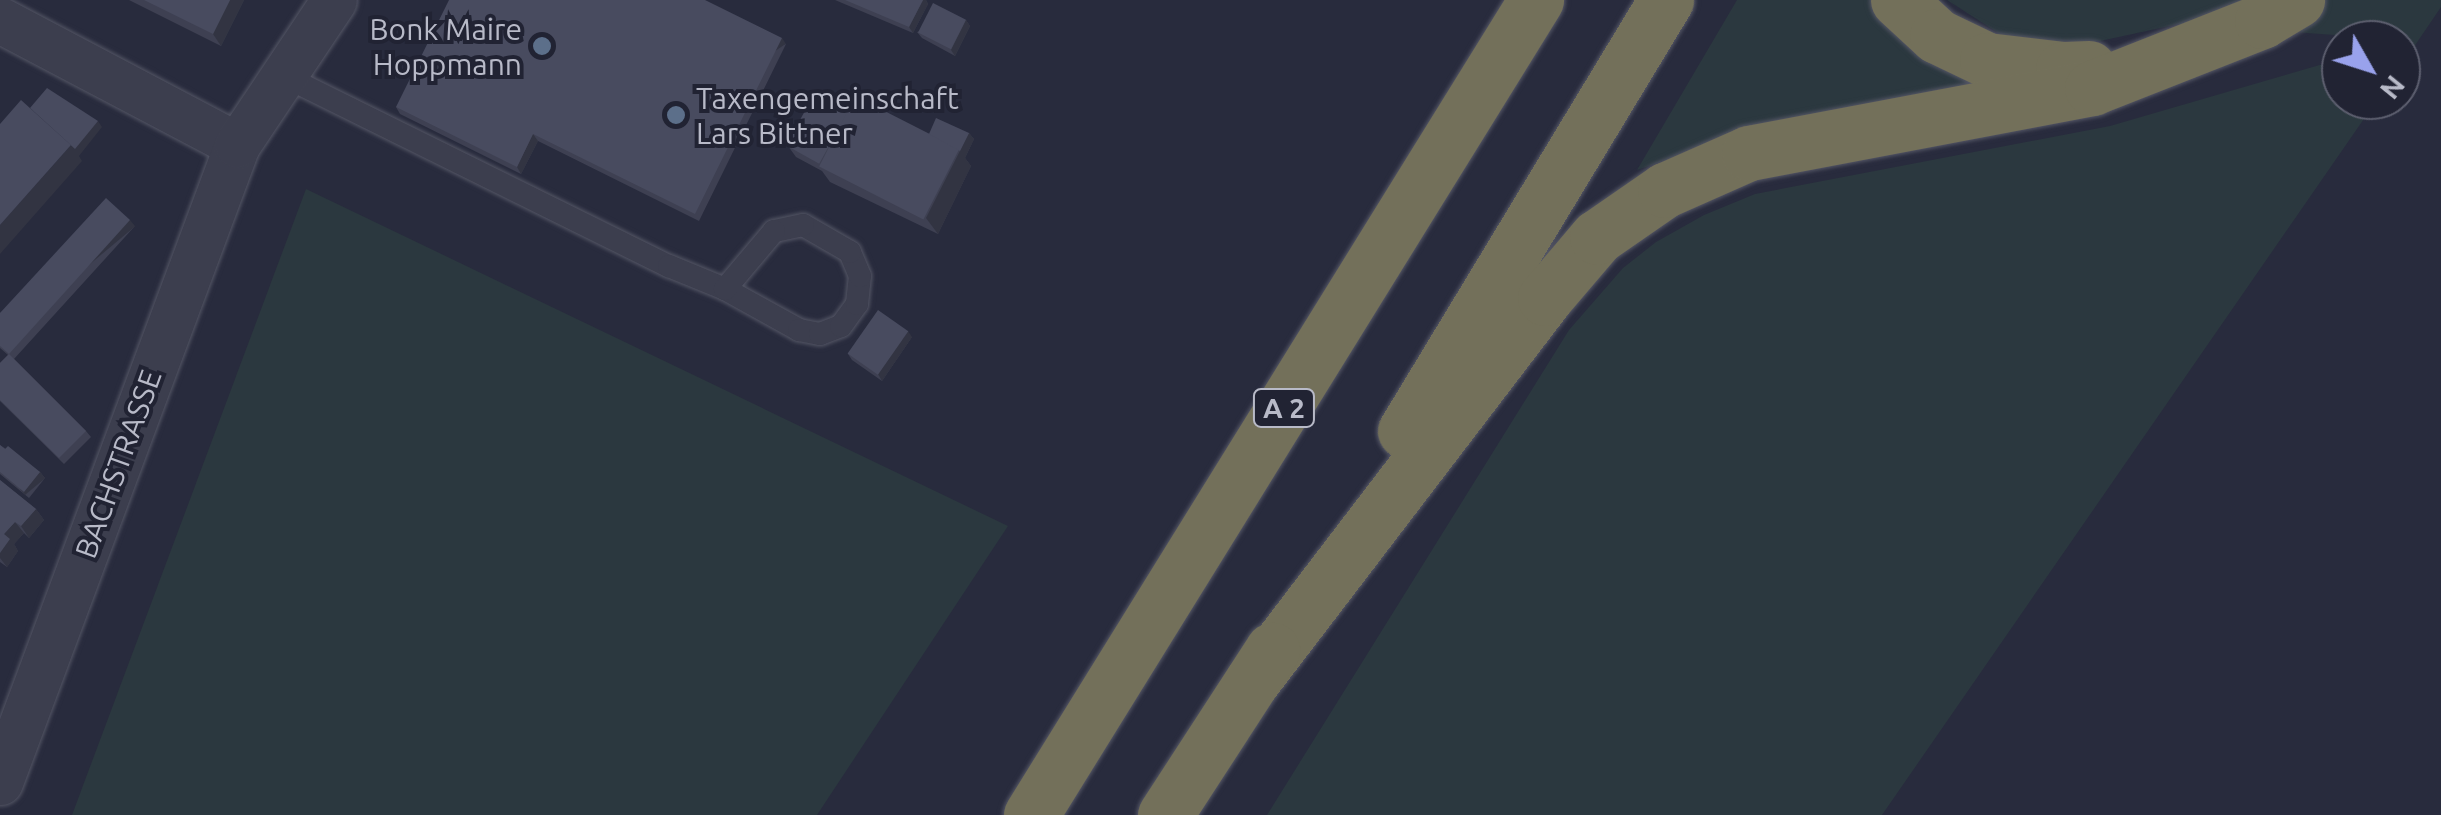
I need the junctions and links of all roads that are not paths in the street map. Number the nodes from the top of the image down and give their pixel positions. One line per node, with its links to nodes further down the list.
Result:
1 (334, 0): 8 (street, BACHSTRASSE)
2 (1536, 0): 13 (highway, A 2)
3 (1666, 0): 11 (highway)
4 (1898, 0): 7 (highway)
5 (2297, 0): 7 (highway)
6 (0, 20): 9 (street)
7 (2186, 54): 11 (highway)
8 (282, 75): 9 (street, BACHSTRASSE); 10 (lane)
9 (237, 145): 12 (street, BACHSTRASSE)
10 (725, 289): 10 (lane)
11 (1254, 680): 14 (highway)
12 (0, 782)
13 (1031, 815)
14 (1165, 815)

